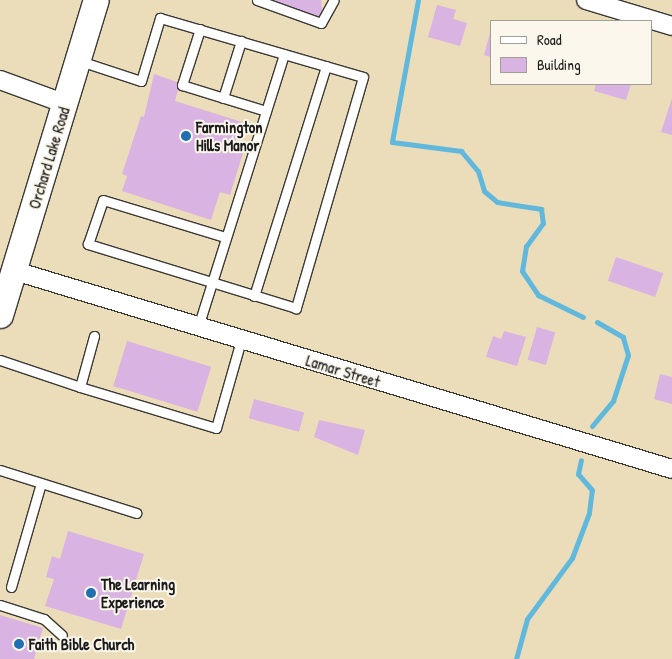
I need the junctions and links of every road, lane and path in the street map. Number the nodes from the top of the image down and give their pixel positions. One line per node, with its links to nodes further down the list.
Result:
1 (96, 0): 9 (main road, Orchard Lake Road)
2 (257, 0): 3 (lane)
3 (334, 0)
4 (586, 0): 5 (street)
5 (672, 26)
6 (200, 29): 7 (lane); 9 (lane); 12 (lane)
7 (241, 41): 8 (lane); 12 (lane)
8 (284, 54): 10 (lane); 14 (lane)
9 (77, 60): 13 (main road, Orchard Lake Road)
10 (326, 66): 18 (lane); 18 (lane)
11 (0, 80): 13 (street)
12 (223, 98): 14 (lane)
13 (66, 104): 16 (main road, Orchard Lake Road)
14 (266, 111): 15 (lane)
15 (225, 237): 17 (lane); 17 (lane)
16 (15, 271): 19 (main road, Orchard Lake Road); 20 (street, Lamar Street)
17 (211, 283): 18 (lane); 20 (lane)
18 (254, 296)
19 (0, 315)
20 (198, 327): 22 (street, Lamar Street)
21 (94, 336): 24 (lane)
22 (240, 340): 24 (lane); 25 (street, Lamar Street)
23 (0, 360): 24 (lane)
24 (80, 387)
25 (672, 469)
26 (0, 470): 27 (lane)
27 (41, 483): 28 (lane); 29 (lane)
28 (136, 513)
29 (11, 586)
30 (0, 605): 31 (lane)
31 (62, 635)

